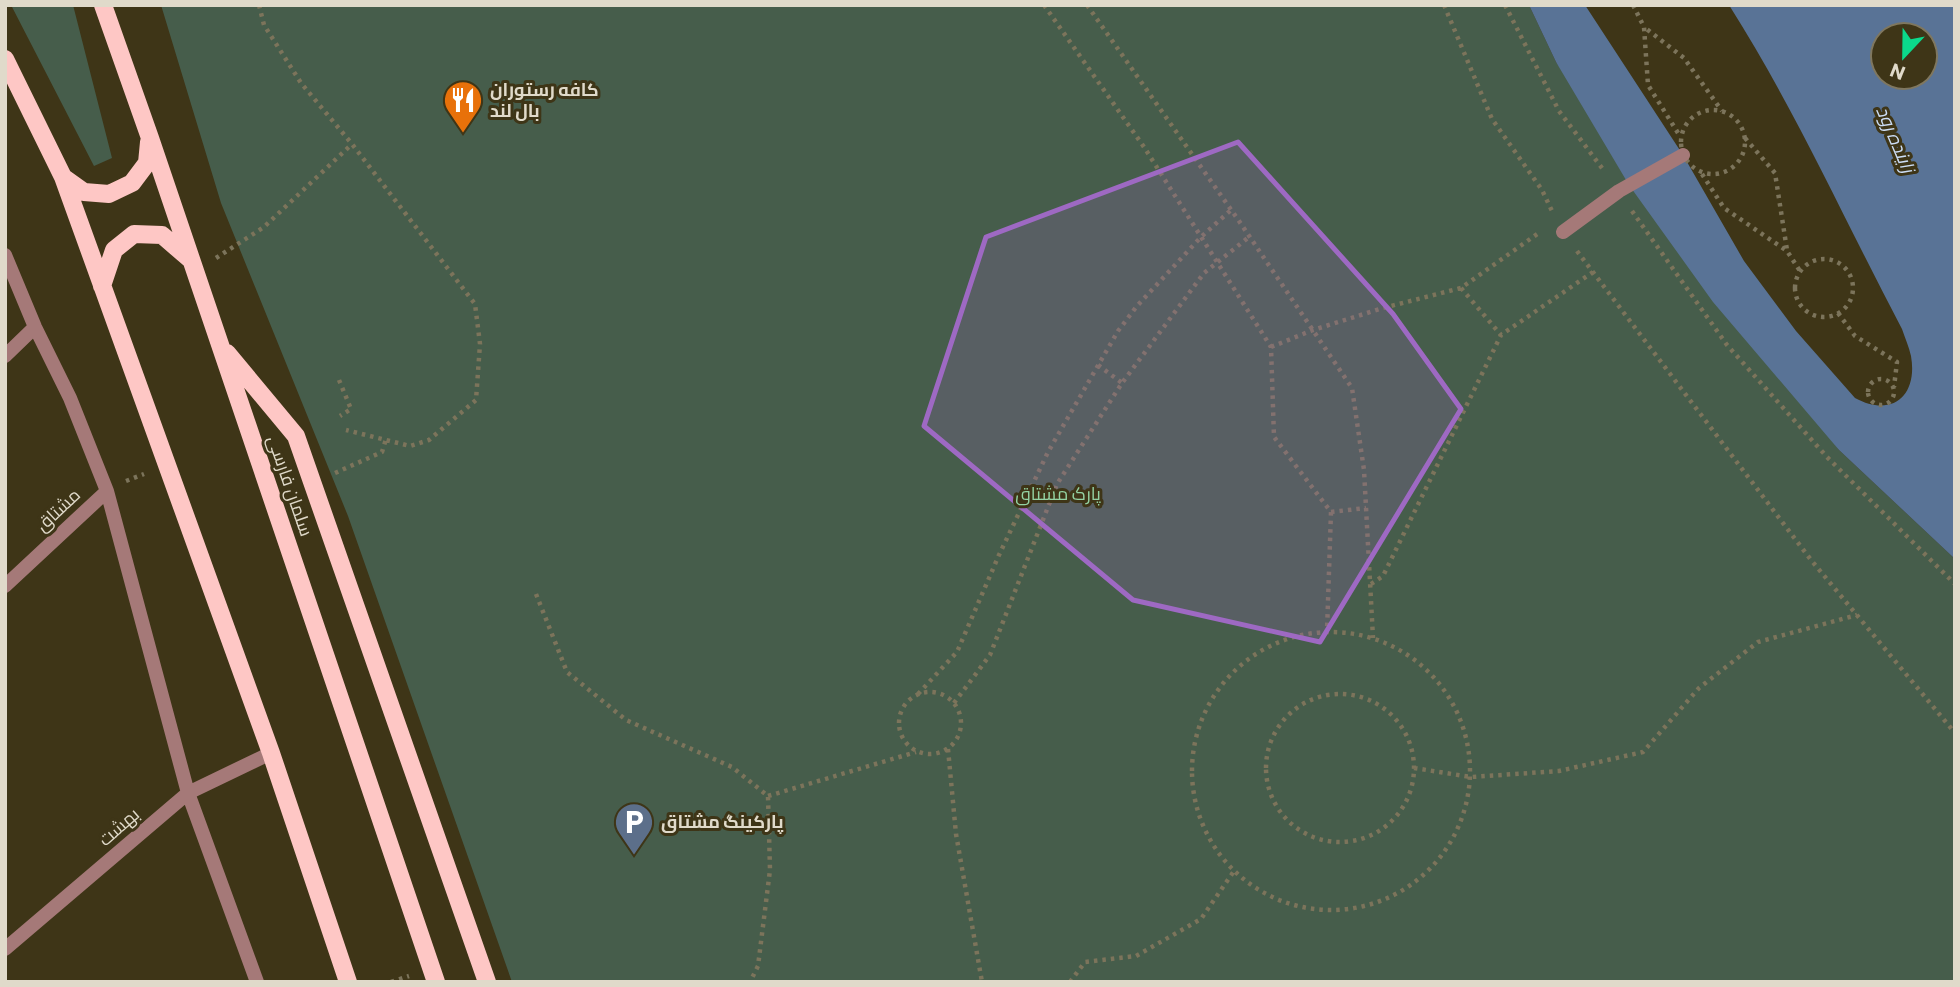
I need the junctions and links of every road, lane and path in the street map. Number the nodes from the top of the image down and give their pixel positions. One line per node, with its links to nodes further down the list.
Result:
1 (103, 5): 12 (main road, سلمان فارسی)
2 (259, 5): 14 (path)
3 (1044, 5): 21 (path)
4 (1087, 5): 19 (path)
5 (1444, 5): 20 (path)
6 (1505, 5): 18 (path)
7 (1633, 5): 8 (path)
8 (1644, 27): 10 (path); 11 (path)
9 (5, 60): 17 (main road)
10 (1722, 111): 11 (path); 13 (path)
11 (1681, 137): 15 (path)
12 (150, 138): 17 (main road); 26 (main road, سلمان فارسی)
13 (1745, 138): 16 (path); 23 (path)
14 (352, 144): 26 (path); 44 (path)
15 (1683, 155): 16 (path); 18 (street)
16 (1701, 173): 23 (path)
17 (63, 177): 29 (main road)
18 (1624, 188): 20 (street); 50 (path)
19 (1231, 210): 21 (path); 22 (path)
20 (1560, 226): 28 (path); 30 (path)
21 (1201, 237): 25 (path); 38 (path)
22 (1250, 237): 25 (path); 33 (path)
23 (1787, 251): 27 (path)
24 (5, 255): 32 (street)
25 (1217, 263): 36 (path); 40 (path)
26 (193, 266): 29 (main road); 35 (main road, سلمان فارسی)
27 (1800, 271): 31 (path); 31 (path)
28 (1593, 272): 34 (path); 53 (path)
29 (102, 286): 61 (main road)
30 (1461, 288): 33 (path); 34 (path)
31 (1839, 313): 41 (path)
32 (35, 327): 37 (street); 46 (street)
33 (1313, 330): 36 (path); 47 (path)
34 (1501, 335): 49 (path)
35 (220, 345): 70 (main road, سلمان فارسی); 71 (main road)
36 (1271, 347): 48 (path)
37 (5, 356)
38 (1098, 365): 40 (path); 56 (path)
39 (340, 380): 42 (path)
40 (1122, 383): 57 (path)
41 (1894, 387): 41 (path)
42 (340, 416)
43 (346, 430): 44 (path)
44 (386, 439): 45 (path)
45 (358, 464)
46 (107, 491): 51 (street, مشتاق); 64 (street)
47 (1366, 508): 48 (path); 49 (path)
48 (1331, 512): 54 (path)
49 (1370, 584): 55 (path)
50 (1955, 584)
51 (5, 586)
52 (536, 594): 65 (path)
53 (1857, 615): 58 (path); 63 (path)
54 (1327, 631): 55 (path); 66 (path)
55 (1373, 638): 63 (path)
56 (918, 694): 57 (path); 60 (path)
57 (954, 702): 59 (path)
58 (1955, 733)
59 (948, 749): 60 (path); 73 (path)
60 (917, 751): 65 (path)
61 (271, 753): 64 (street, بهشت); 69 (main road)
62 (1414, 768): 62 (path); 63 (path)
63 (1471, 777): 66 (path)
64 (188, 793): 67 (street, بهشت); 68 (street)
65 (768, 796): 72 (path)
66 (1234, 871): 74 (path)
67 (5, 949)
68 (257, 982)
69 (348, 982)
70 (436, 982)
71 (486, 982)
72 (750, 982)
73 (982, 982)
74 (1070, 982)

